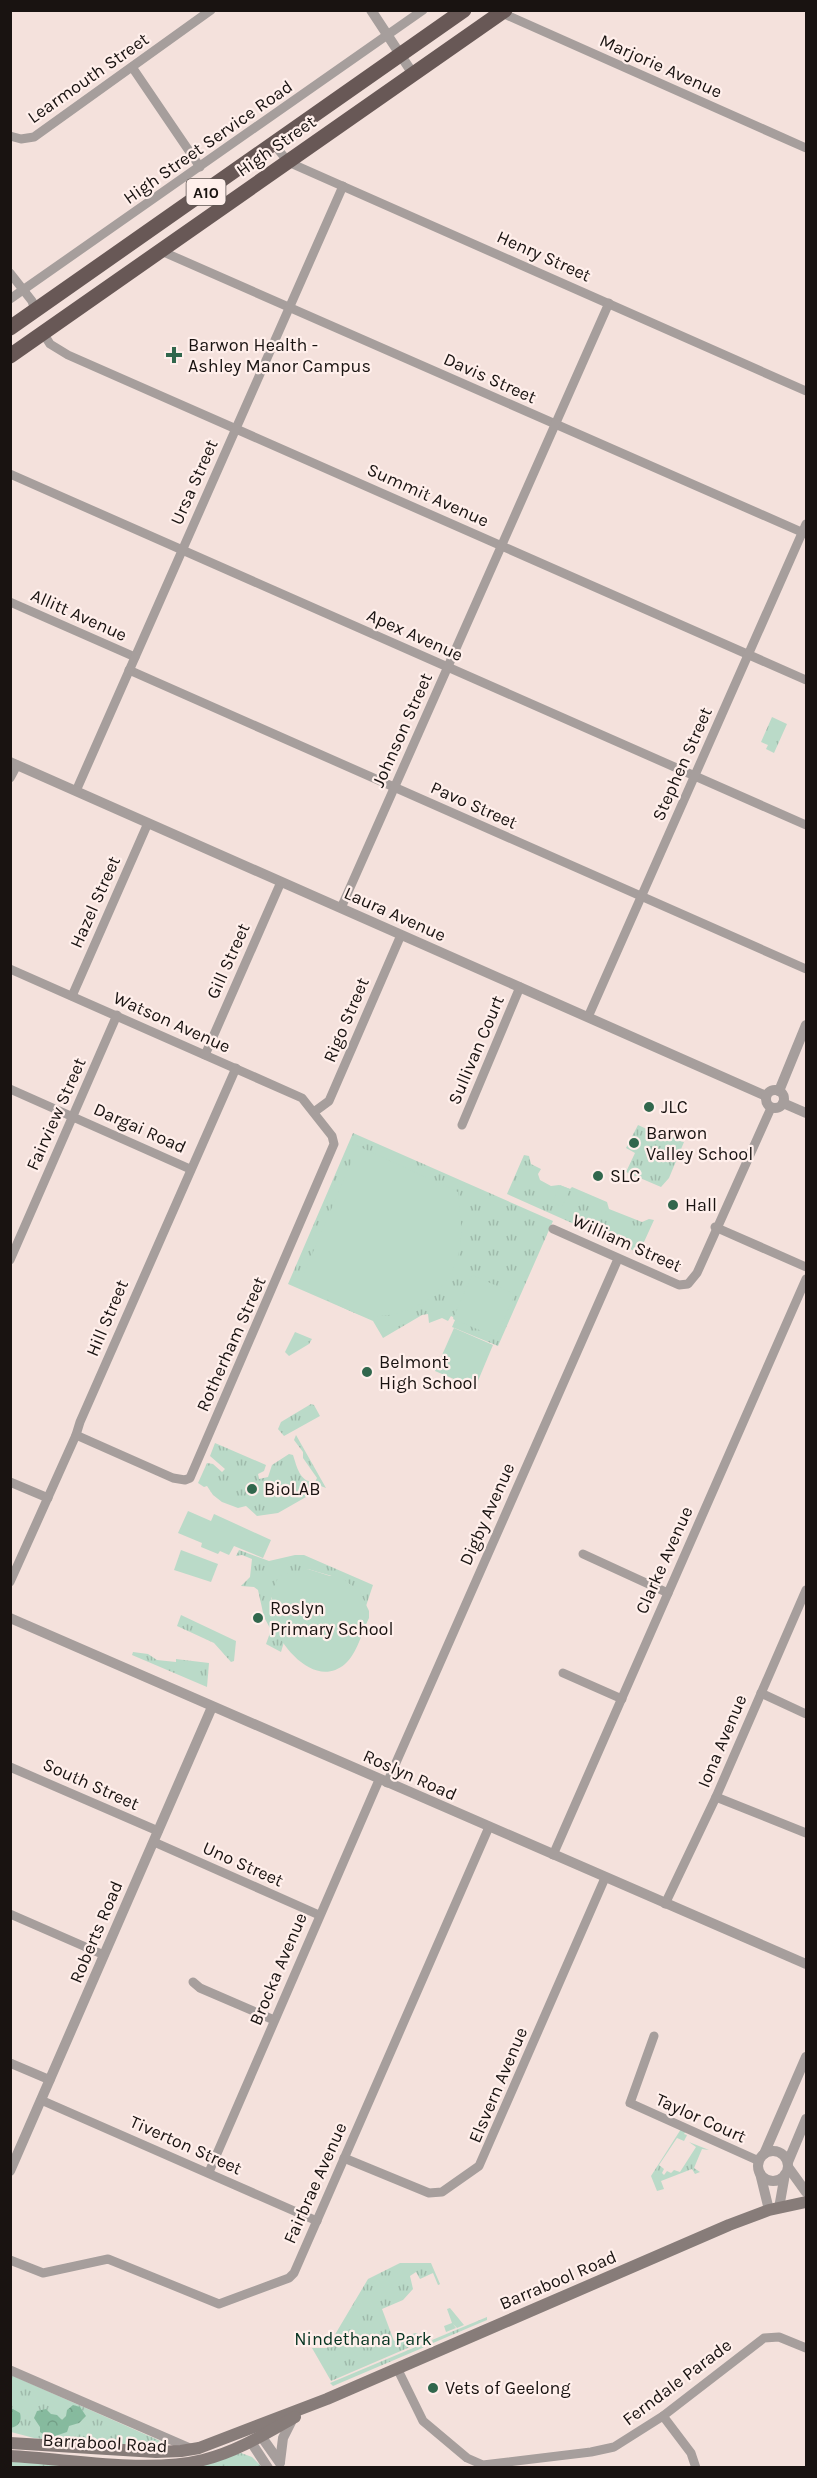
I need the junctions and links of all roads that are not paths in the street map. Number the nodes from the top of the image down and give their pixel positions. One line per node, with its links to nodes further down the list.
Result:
1 (211, 10): 8 (street, Learmouth Street)
2 (371, 10): 6 (street)
3 (423, 10): 6 (street, High Street Service Road)
4 (464, 10): 7 (highway, High Street / A10)
5 (504, 12): 9 (highway, High Street / A10); 12 (street, Marjorie Avenue)
6 (388, 35): 7 (street); 14 (street, High Street Service Road)
7 (400, 55): 9 (street); 11 (highway, High Street / A10)
8 (132, 68): 10 (street, Learmouth Street); 14 (street)
9 (414, 74): 13 (highway, High Street / A10)
10 (10, 136)
11 (274, 144): 13 (street, Henry Street); 22 (highway, High Street / A10)
12 (807, 148)
13 (288, 162): 15 (street, Henry Street); 16 (highway, High Street / A10)
14 (200, 167): 18 (street, High Street Service Road)
15 (343, 186): 20 (street, Henry Street); 21 (street, Ursa Street)
16 (161, 251): 21 (street, Davis Street); 24 (highway, High Street / A10)
17 (10, 273): 18 (street)
18 (24, 290): 19 (street, High Street Service Road); 22 (street)
19 (10, 299)
20 (609, 303): 26 (street, Henry Street); 27 (street, Johnson Street)
21 (290, 307): 27 (street, Davis Street); 28 (street, Ursa Street)
22 (35, 310): 23 (highway, High Street / A10); 24 (highway)
23 (10, 328)
24 (43, 333): 25 (highway, High Street / A10); 28 (street, Summit Avenue)
25 (10, 356)
26 (807, 391)
27 (554, 425): 30 (street, Davis Street); 31 (street, Johnson Street)
28 (236, 429): 31 (street, Summit Avenue); 32 (street, Ursa Street)
29 (10, 474): 32 (street, Apex Avenue)
30 (805, 530): 34 (street, Stephen Street)
31 (502, 546): 34 (street, Summit Avenue); 36 (street, Johnson Street)
32 (182, 550): 35 (street, Ursa Street); 36 (street, Apex Avenue)
33 (10, 602): 35 (street, Allitt Avenue)
34 (748, 655): 38 (street, Summit Avenue); 40 (street, Stephen Street)
35 (135, 657): 37 (street, Ursa Street)
36 (448, 667): 40 (street, Apex Avenue); 42 (street, Johnson Street)
37 (129, 670): 42 (street, Pavo Street); 43 (street, Ursa Street)
38 (807, 680)
39 (14, 763): 41 (street); 43 (street, Laura Avenue)
40 (694, 777): 45 (street, Apex Avenue); 47 (street, Stephen Street)
41 (10, 778)
42 (394, 787): 47 (street, Pavo Street); 48 (street, Johnson Street)
43 (76, 791): 44 (street, Laura Avenue)
44 (148, 823): 46 (street, Laura Avenue); 53 (street, Hazel Street)
45 (807, 825)
46 (281, 882): 48 (street, Laura Avenue); 57 (street, Gill Street)
47 (641, 898): 51 (street, Pavo Street); 55 (street, Stephen Street)
48 (341, 908): 49 (street, Laura Avenue)
49 (401, 935): 52 (street, Laura Avenue); 64 (street, Rigo Street)
50 (10, 969): 53 (street, Watson Avenue)
51 (807, 969)
52 (520, 987): 55 (street, Laura Avenue); 67 (street, Sullivan Court)
53 (72, 996): 54 (street, Watson Avenue)
54 (117, 1015): 57 (street, Watson Avenue); 66 (street, Fairview Street)
55 (588, 1017): 61 (street, Laura Avenue)
56 (807, 1025): 60 (street)
57 (205, 1055): 58 (street, Watson Avenue)
58 (236, 1068): 64 (street, Watson Avenue); 68 (street, Hill Street)
59 (10, 1089): 66 (street, Dargai Road)
60 (779, 1091): 61 (street); 62 (street)
61 (766, 1096): 63 (street)
62 (783, 1103): 63 (street); 65 (street)
63 (771, 1108): 69 (street)
64 (314, 1112): 75 (street, Rotherham Street)
65 (807, 1113)
66 (73, 1116): 68 (street, Dargai Road); 72 (street, Fairview Street)
67 (462, 1125)
68 (190, 1169): 75 (street, Hill Street)
69 (715, 1227): 71 (street, William Street); 73 (street)
70 (553, 1229): 71 (street, William Street)
71 (618, 1258): 89 (street, Digby Avenue)
72 (10, 1260)
73 (807, 1267)
74 (807, 1279): 80 (street, Clarke Avenue)
75 (76, 1435): 77 (street, Hill Street)
76 (10, 1482): 77 (street)
77 (48, 1498): 79 (street, Hill Street)
78 (583, 1554): 80 (street)
79 (10, 1582)
80 (668, 1593): 85 (street, Clarke Avenue)
81 (806, 1594): 84 (street, Iona Avenue)
82 (10, 1618): 86 (street, Roslyn Road)
83 (563, 1673): 85 (street)
84 (761, 1693): 87 (street); 90 (street, Iona Avenue)
85 (622, 1699): 95 (street, Clarke Avenue)
86 (212, 1707): 89 (street, Roslyn Road); 92 (street, Roberts Road)
87 (807, 1714)
88 (10, 1767): 92 (street, South Street)
89 (383, 1781): 91 (street, Roslyn Road); 99 (street, Brocka Avenue)
90 (716, 1797): 93 (street); 97 (street, Iona Avenue)
91 (489, 1827): 95 (street, Roslyn Road); 110 (street, Fairbrae Avenue)
92 (158, 1831): 94 (street, Roberts Road)
93 (807, 1833)
94 (154, 1842): 99 (street, Uno Street); 100 (street, Roberts Road)
95 (553, 1855): 96 (street, Roslyn Road)
96 (605, 1878): 97 (street, Roslyn Road); 110 (street, Elsvern Avenue)
97 (665, 1904): 101 (street, Roslyn Road)
98 (10, 1914): 100 (street)
99 (319, 1915): 103 (street, Brocka Avenue)
100 (104, 1955): 107 (street, Roberts Road)
101 (803, 1964)
102 (193, 1982): 103 (street)
103 (274, 2020): 114 (street, Brocka Avenue)
104 (654, 2036): 111 (street, Taylor Court)
105 (807, 2057): 111 (street)
106 (10, 2063): 107 (street)
107 (50, 2080): 108 (street, Roberts Road)
108 (41, 2100): 113 (street, Roberts Road); 114 (street, Tiverton Street)
109 (807, 2119): 112 (street)
110 (344, 2158): 118 (street, Fairbrae Avenue)
111 (761, 2162): 112 (street); 112 (street); 117 (street)
112 (787, 2168): 115 (street); 117 (street)
113 (10, 2171)
114 (209, 2172): 118 (street, Tiverton Street)
115 (807, 2192)
116 (807, 2202): 117 (main road, Barrabool Road)
117 (774, 2209): 121 (main road, Barrabool Road)
118 (317, 2221): 119 (street, Fairbrae Avenue)
119 (10, 2260)
120 (807, 2348): 124 (street, Ferndale Parade)
121 (397, 2368): 123 (main road, Barrabool Road); 124 (street, Ferndale Parade)
122 (10, 2370): 127 (street)
123 (327, 2398): 125 (main road, Barrabool Road); 126 (main road, Barrabool Road)
124 (663, 2416): 135 (street)
125 (293, 2418): 128 (main road, Barrabool Road); 133 (street)
126 (251, 2428): 128 (main road); 130 (main road, Barrabool Road)
127 (166, 2437): 130 (street); 131 (street)
128 (256, 2439): 132 (main road, Barrabool Road); 133 (street); 134 (street)
129 (10, 2443): 131 (main road, Barrabool Road)
130 (193, 2450): 131 (main road, Barrabool Road)
131 (161, 2452)
132 (10, 2456)
133 (282, 2465)
134 (268, 2468)
135 (696, 2468)

